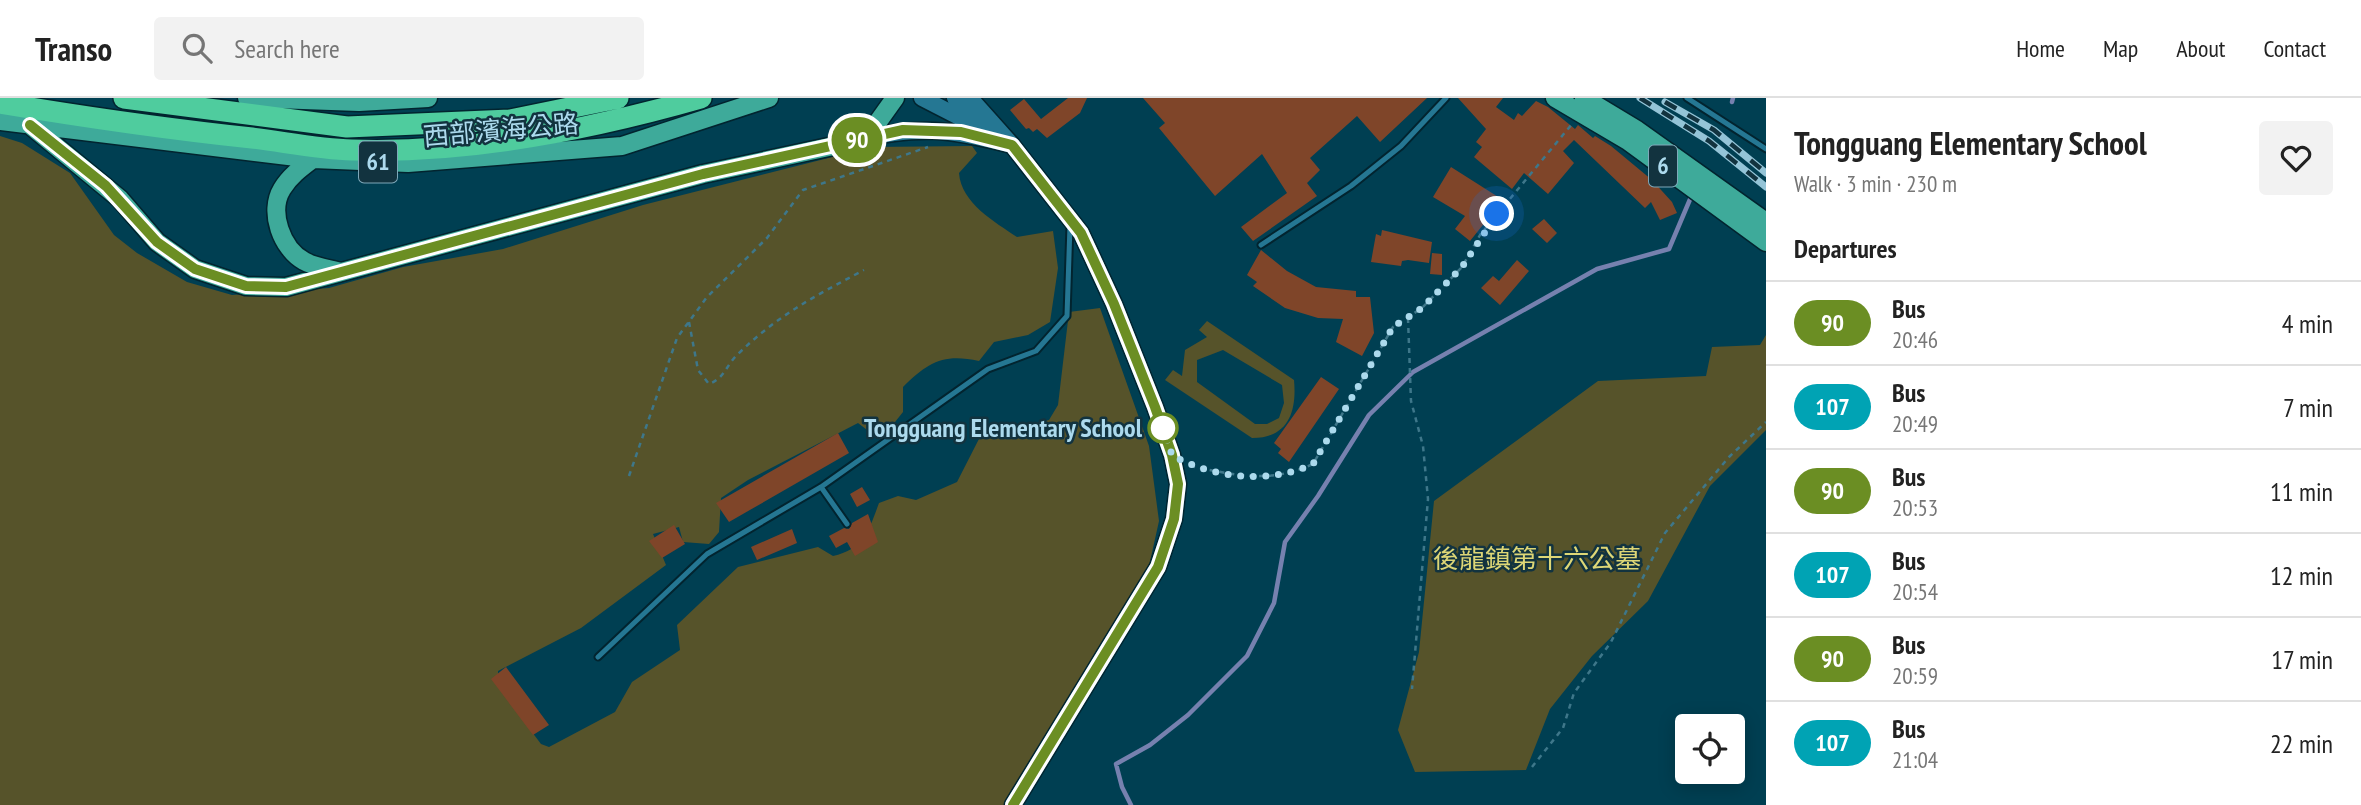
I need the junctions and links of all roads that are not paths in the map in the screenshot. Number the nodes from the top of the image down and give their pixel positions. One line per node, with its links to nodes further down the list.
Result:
1 (124, 98): 4 (highway, 61)
2 (247, 98): 14 (main road, 西部濱海公路)
3 (428, 98): 14 (main road, 西部濱海公路)
4 (618, 98)
5 (701, 98): 15 (highway, 61)
6 (769, 98): 22 (main road, 西部濱海公路 / 61)
7 (895, 98): 19 (main road)
8 (922, 98): 20 (main road)
9 (955, 98): 20 (main road)
10 (970, 98): 20 (main road)
11 (1446, 98): 26 (lane)
12 (1555, 98): 16 (main road, 6)
13 (1687, 98): 21 (lane)
14 (357, 100)
15 (0, 103)
16 (1583, 106): 24 (main road, 6); 25 (main road, 6)
17 (0, 121): 18 (main road, 西部濱海公路 / 61)
18 (30, 125): 22 (main road, 西部濱海公路 / 61); 27 (main road)
19 (838, 145): 20 (main road); 27 (main road)
20 (1012, 145): 23 (main road)
21 (1766, 149)
22 (313, 159): 27 (main road)
23 (1070, 219): 28 (lane); 31 (main road)
24 (1766, 222)
25 (1766, 242)
26 (1261, 245)
27 (344, 273)
28 (821, 487): 29 (lane); 30 (lane)
29 (847, 524)
30 (598, 657)
31 (1013, 805)

